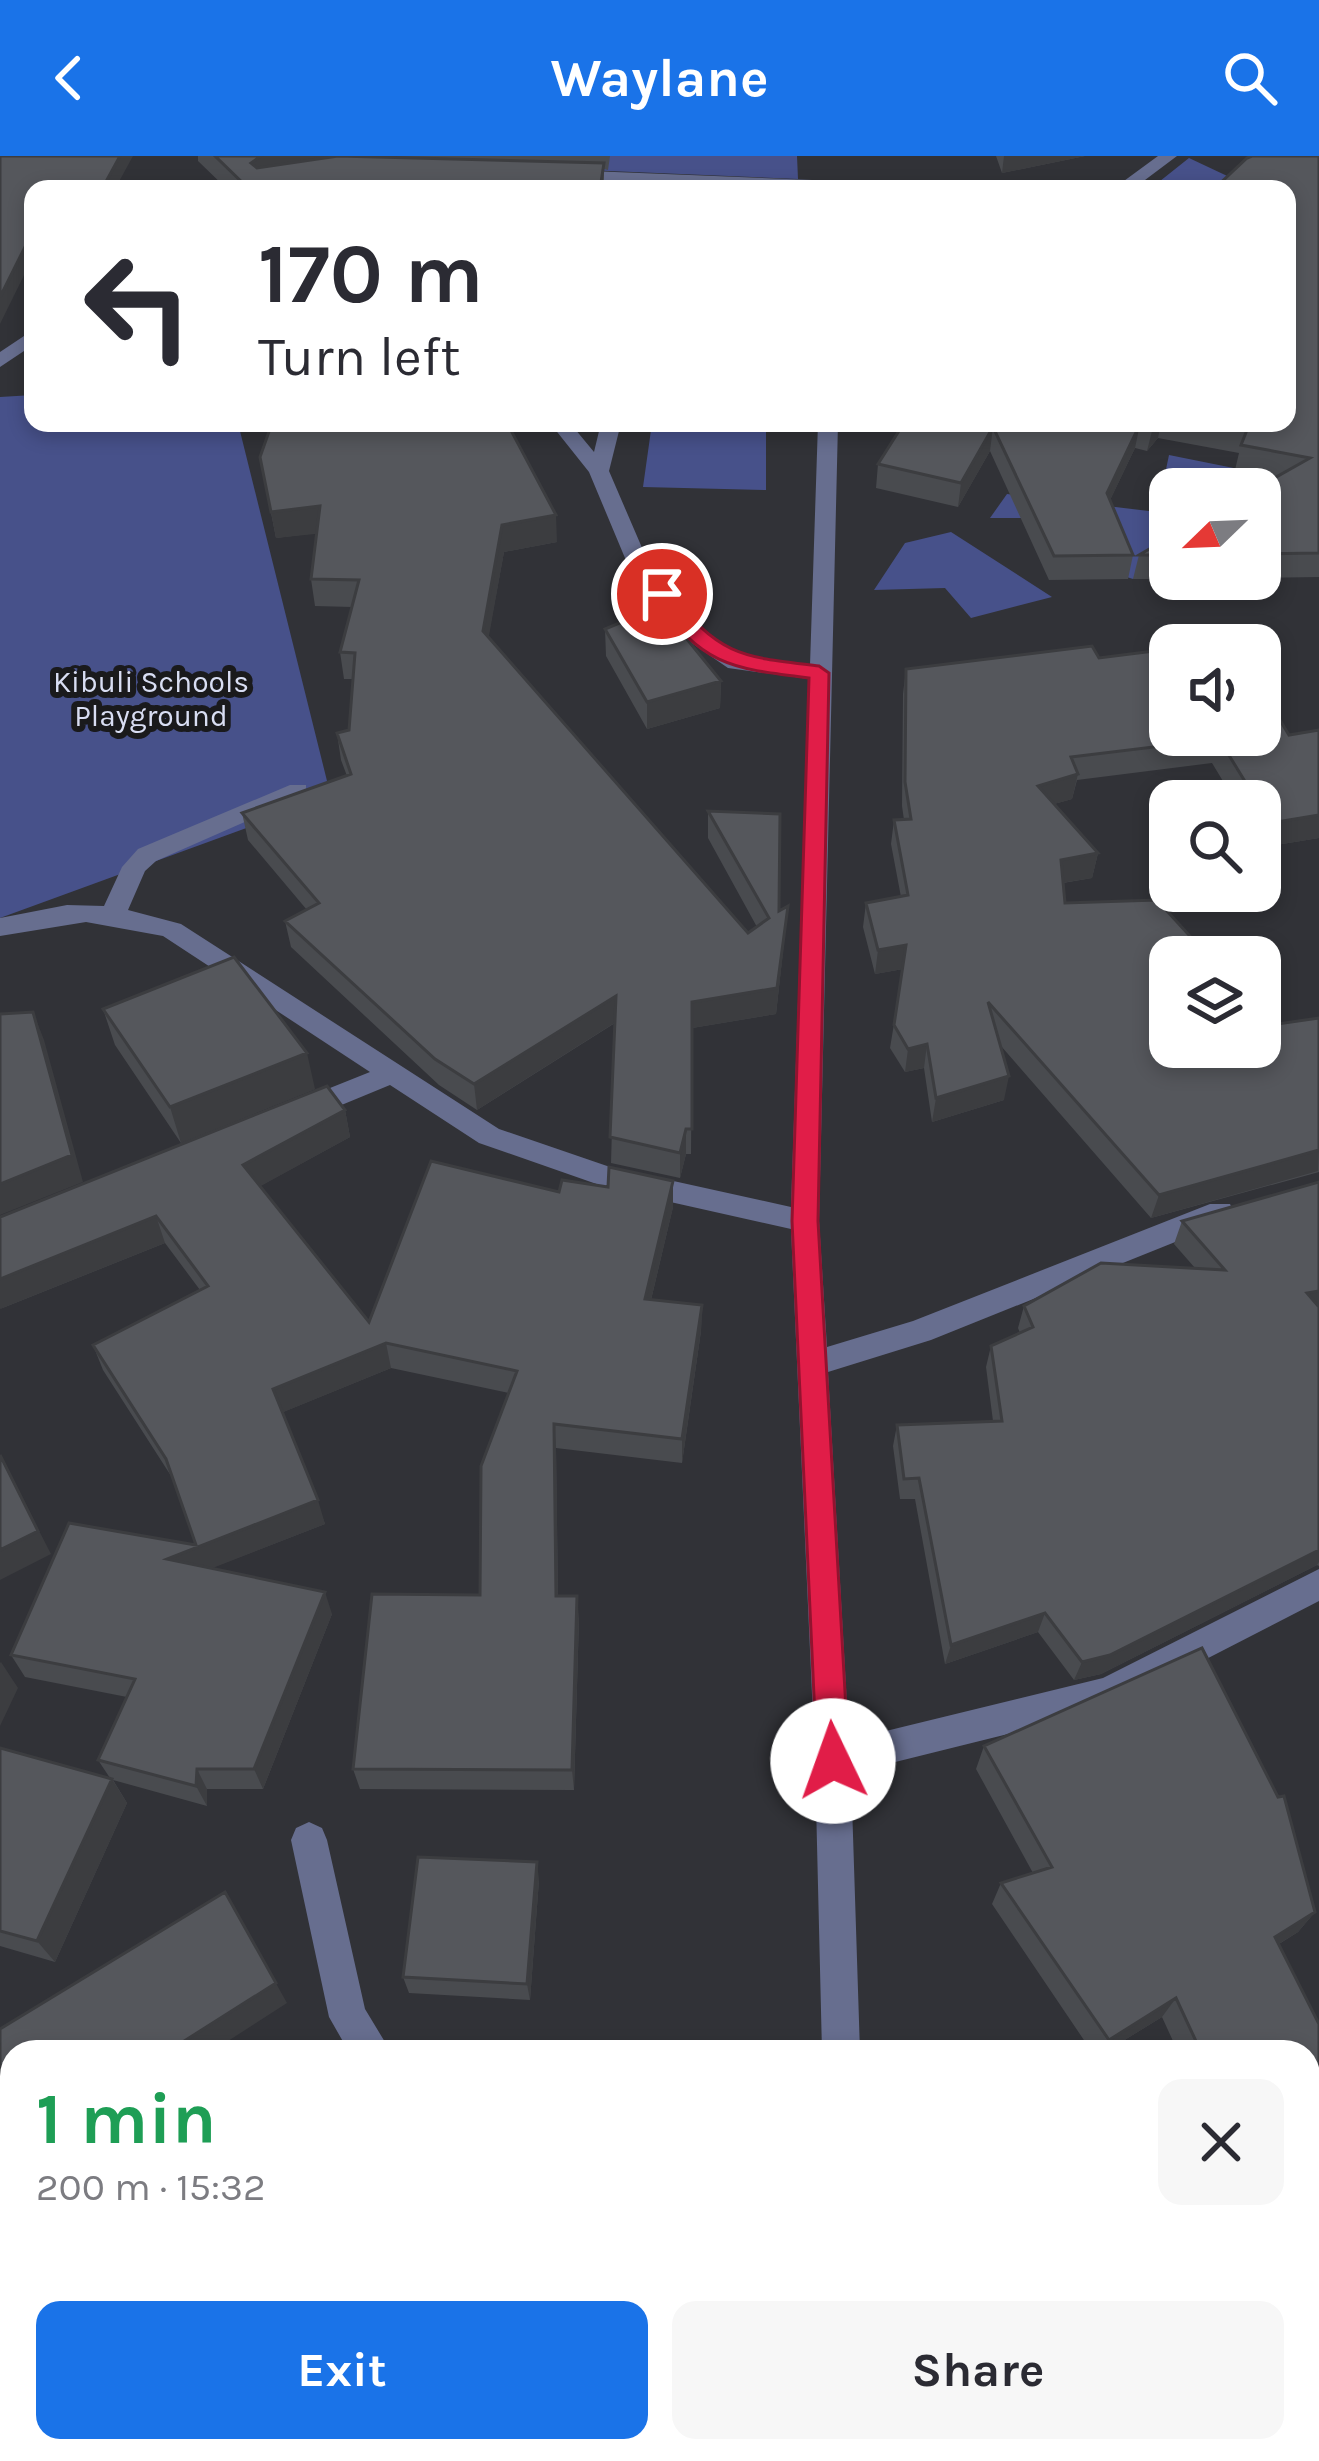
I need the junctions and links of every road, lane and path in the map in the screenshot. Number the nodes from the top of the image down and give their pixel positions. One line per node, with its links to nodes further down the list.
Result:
1 (1169, 156): 4 (street)
2 (544, 174): 3 (street)
3 (764, 180)
4 (1134, 180)
5 (24, 343): 6 (street)
6 (0, 361)
7 (567, 432): 10 (street)
8 (609, 432): 10 (street)
9 (828, 432): 11 (street)
10 (599, 471): 11 (street)
11 (819, 673): 18 (street)
12 (298, 790): 13 (street)
13 (114, 912): 14 (street); 15 (street)
14 (0, 927)
15 (391, 1074): 16 (street); 18 (street)
16 (282, 1118)
17 (1251, 1203): 19 (street)
18 (805, 1221): 19 (street)
19 (814, 1364): 21 (street)
20 (1319, 1584): 21 (street)
21 (833, 1761): 24 (street)
22 (308, 1840): 23 (street)
23 (364, 2040)
24 (841, 2040)

